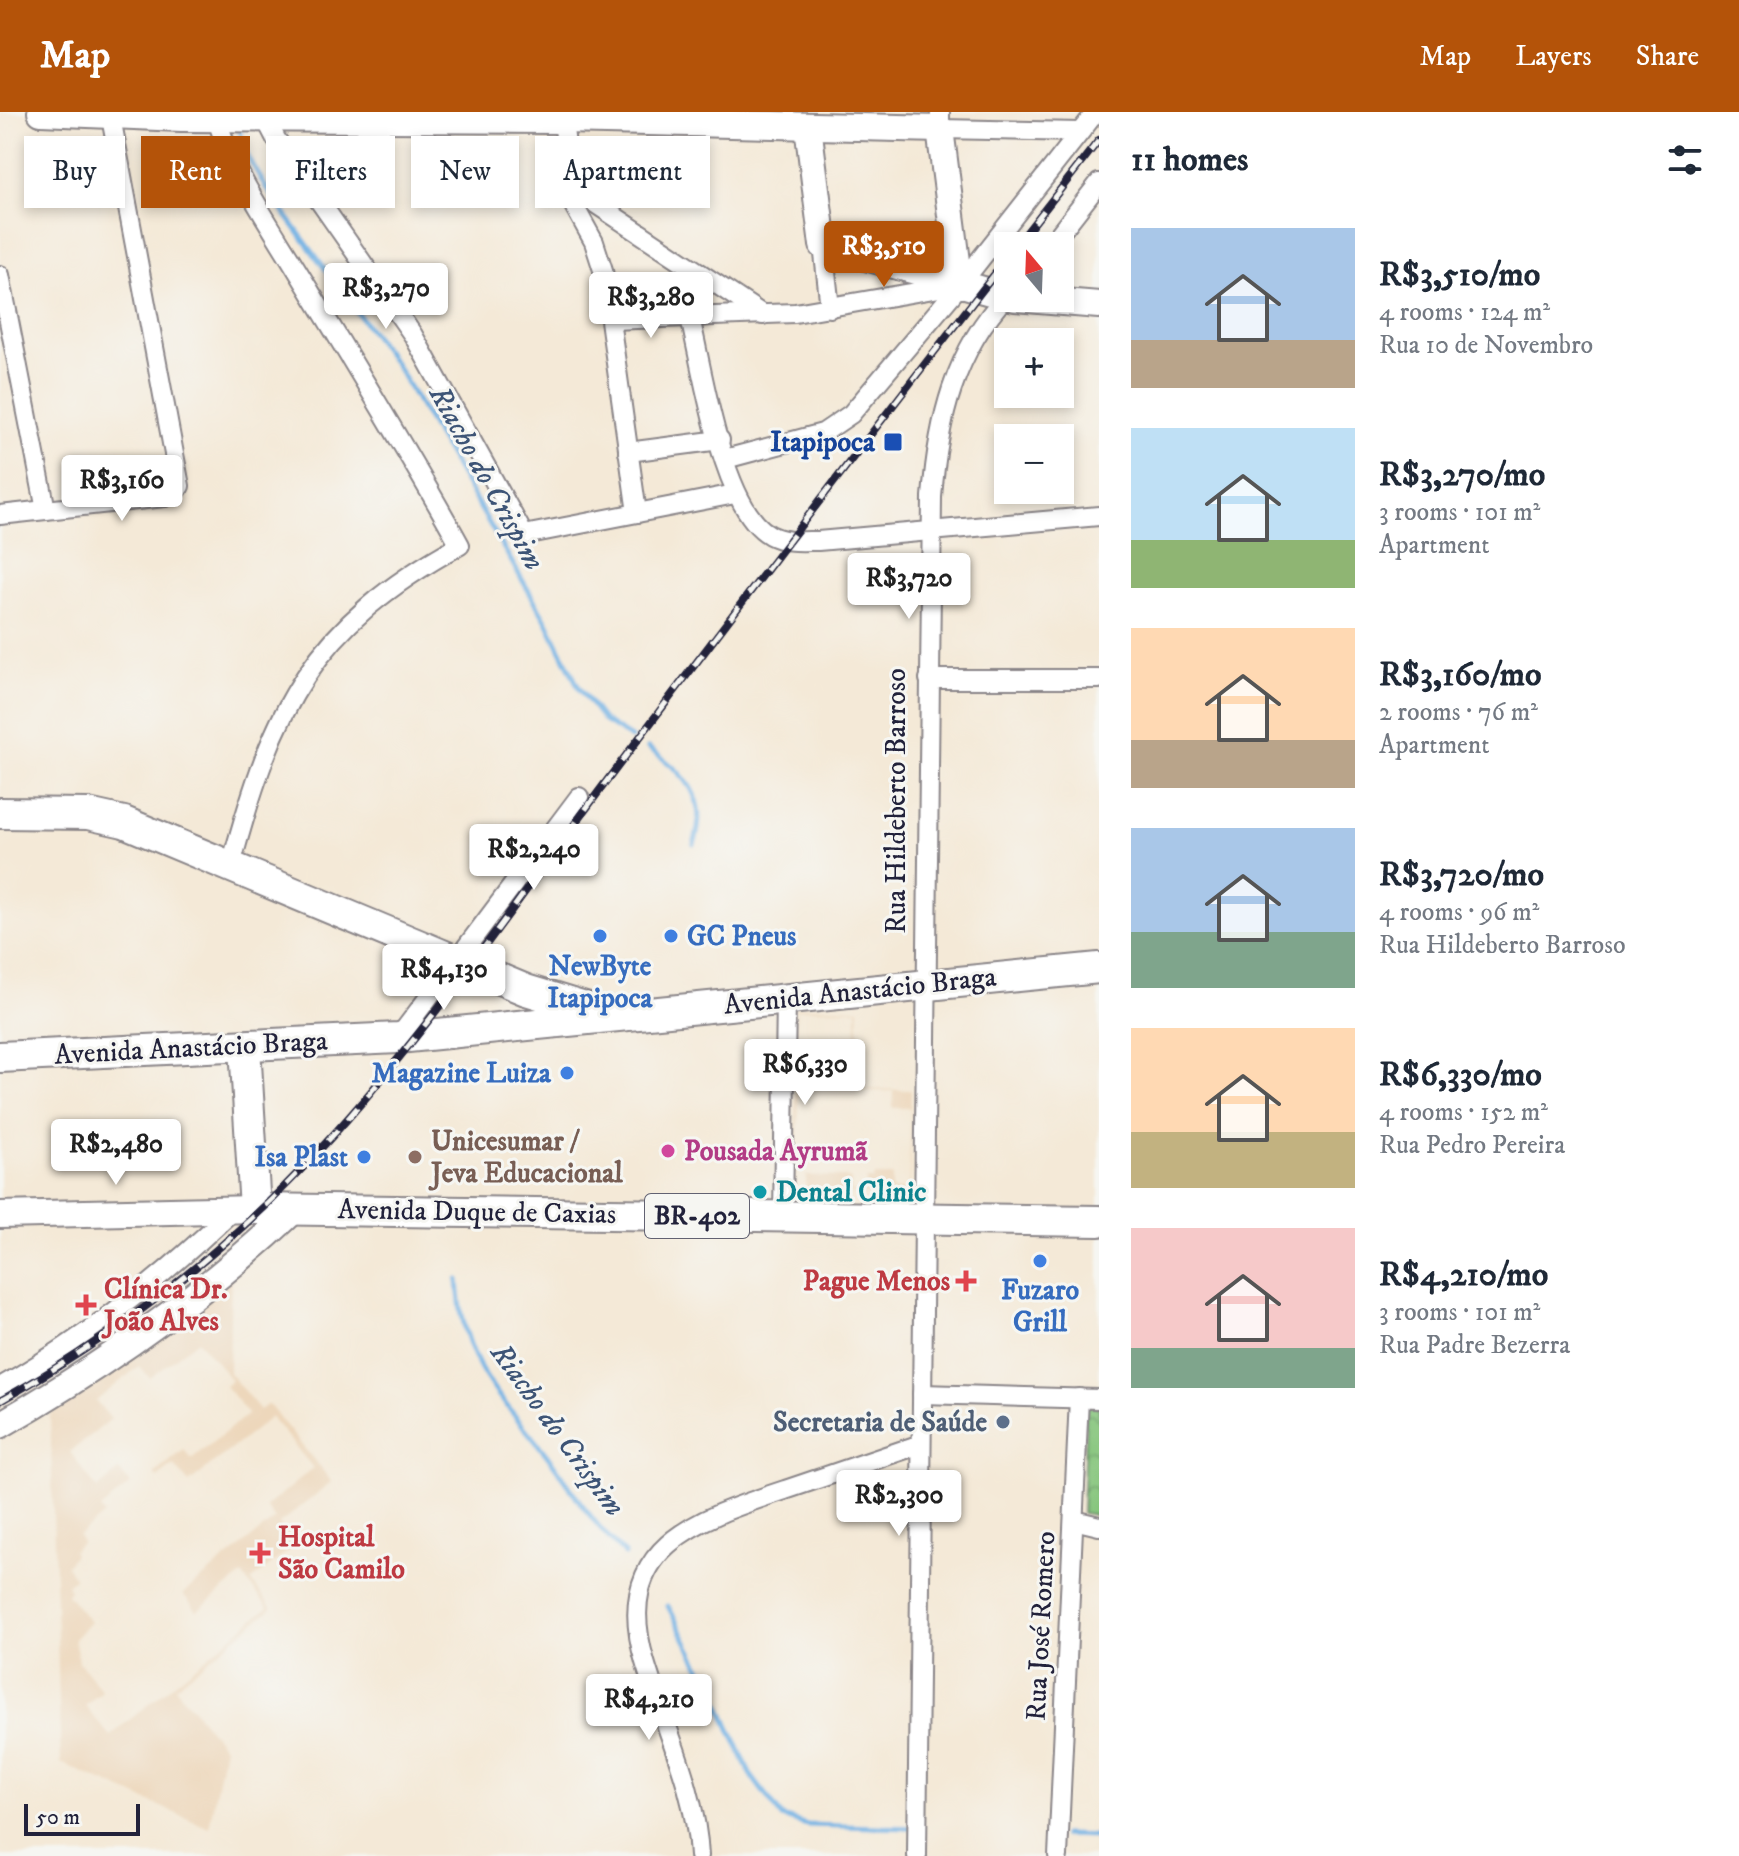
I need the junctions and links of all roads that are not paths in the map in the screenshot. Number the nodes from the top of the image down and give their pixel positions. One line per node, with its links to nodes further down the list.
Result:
1 (41, 112): 3 (street)
2 (1096, 112): 9 (street)
3 (110, 114): 4 (street); 30 (street)
4 (216, 115): 5 (street); 39 (street)
5 (262, 115): 6 (street); 31 (street)
6 (562, 116): 7 (street); 10 (street)
7 (808, 119): 8 (street); 15 (street)
8 (940, 120): 9 (street); 17 (street)
9 (1080, 132): 17 (street)
10 (564, 136)
11 (1099, 183): 14 (street)
12 (575, 208): 25 (street)
13 (602, 208): 23 (street)
14 (1061, 232)
15 (823, 245): 17 (street); 21 (street)
16 (0, 275): 30 (street)
17 (960, 285): 18 (street); 21 (street); 28 (street)
18 (994, 293)
19 (1074, 303): 20 (street)
20 (1099, 305)
21 (830, 308): 23 (street)
22 (997, 312): 34 (street, Rua Hildeberto Barroso)
23 (763, 315): 24 (street)
24 (690, 318): 25 (street); 26 (street)
25 (611, 320): 27 (street)
26 (720, 440): 27 (street); 28 (street)
27 (628, 452): 31 (street)
28 (725, 459): 29 (street)
29 (735, 494): 31 (street); 34 (street)
30 (46, 510): 32 (street)
31 (637, 513)
32 (0, 515)
33 (1099, 516): 34 (street)
34 (931, 532): 35 (street, Rua Hildeberto Barroso)
35 (929, 679): 36 (street); 42 (street, Rua Hildeberto Barroso)
36 (1099, 679)
37 (579, 797): 40 (street)
38 (0, 813): 39 (main road, Avenida Anastácio Braga)
39 (231, 865): 40 (main road, Avenida Anastácio Braga)
40 (462, 963): 44 (main road, Avenida Anastácio Braga); 45 (street)
41 (1099, 968): 42 (main road, Avenida Anastácio Braga)
42 (927, 983): 43 (main road, Avenida Anastácio Braga); 52 (street, Rua Hildeberto Barroso)
43 (786, 997): 44 (main road, Avenida Anastácio Braga); 51 (street)
44 (620, 1015): 45 (main road, Avenida Anastácio Braga)
45 (398, 1038): 46 (main road, Avenida Anastácio Braga)
46 (245, 1047): 47 (main road, Avenida Anastácio Braga); 48 (main road)
47 (0, 1057)
48 (244, 1209): 49 (main road, Avenida Duque de Caxias / BR-402); 50 (street, Avenida Duque de Caxias); 54 (street)
49 (295, 1209): 51 (main road, Avenida Duque de Caxias / BR-402); 58 (street)
50 (0, 1215)
51 (783, 1217): 52 (main road, Avenida Duque de Caxias / BR-402)
52 (924, 1220): 53 (main road, Avenida Duque de Caxias / BR-402); 55 (street, Rua Hildeberto Barroso)
53 (1099, 1221)
54 (0, 1387)
55 (922, 1394): 56 (street); 59 (street, Rua Hildeberto Barroso)
56 (1079, 1398): 57 (street); 60 (street, Rua José Romero)
57 (1099, 1399)
58 (0, 1425)
59 (921, 1444): 62 (street); 63 (street, Rua Hildeberto Barroso)
60 (1074, 1520): 61 (street); 64 (street, Rua José Romero)
61 (1099, 1526)
62 (699, 1856)
63 (917, 1856)
64 (1058, 1856)

